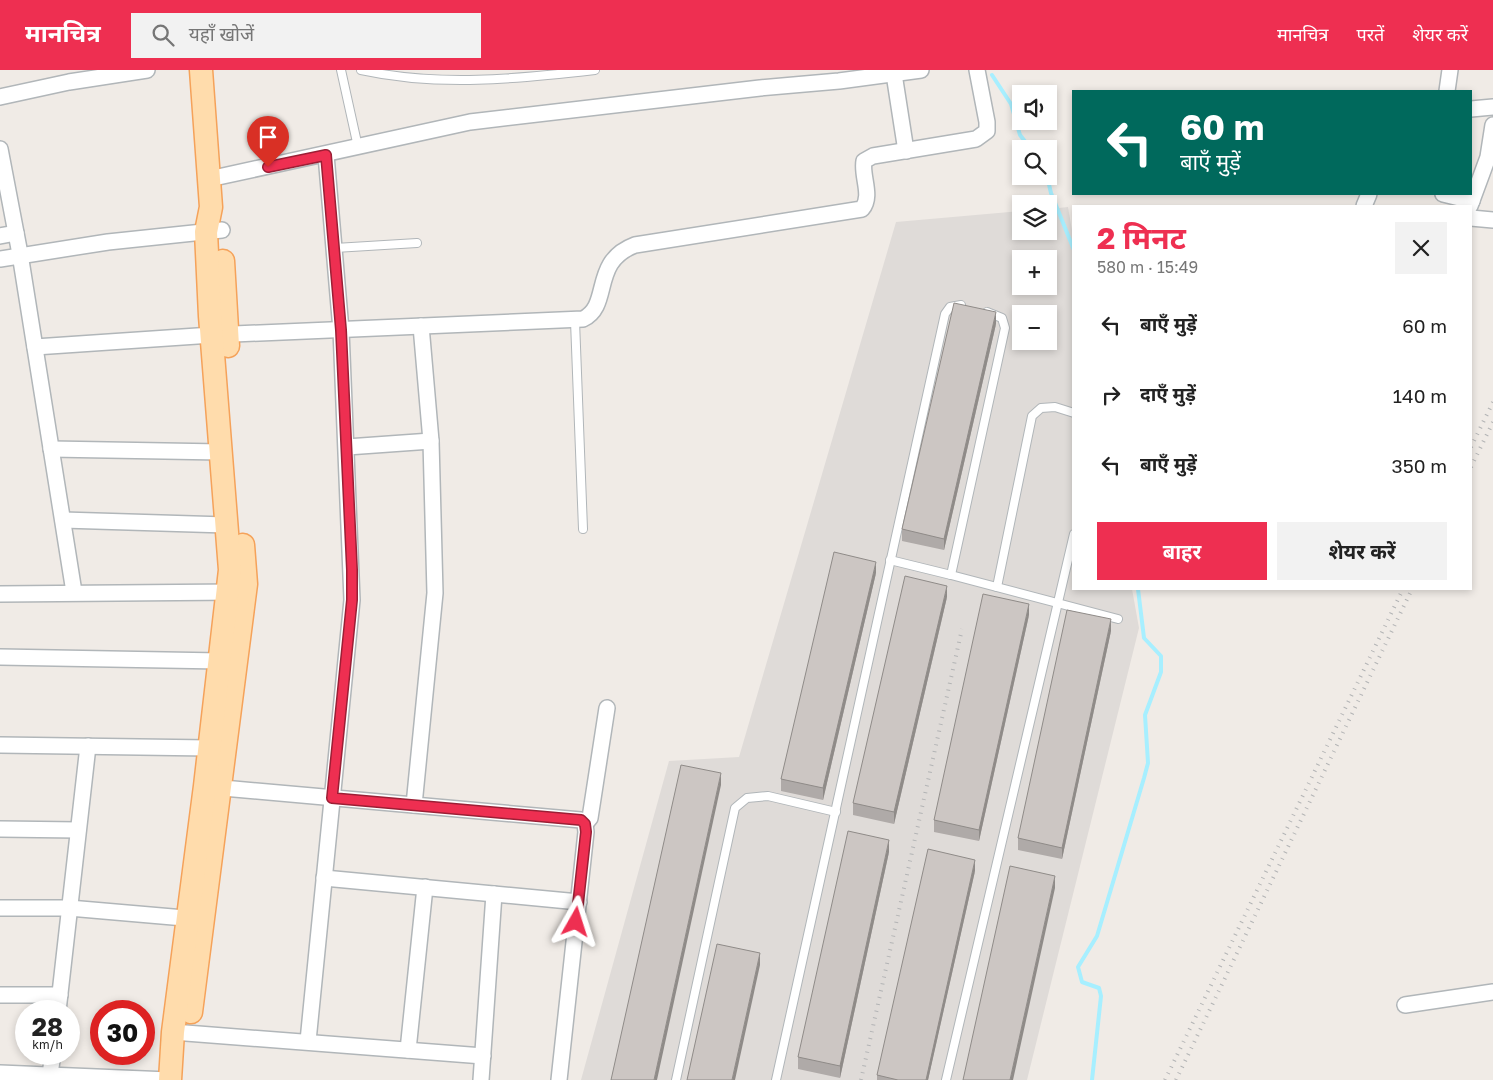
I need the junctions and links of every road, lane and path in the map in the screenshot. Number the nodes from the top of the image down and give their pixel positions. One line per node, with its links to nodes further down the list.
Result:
1 (147, 70): 12 (street)
2 (201, 70): 20 (main road)
3 (341, 70): 16 (lane)
4 (361, 70): 9 (lane)
5 (595, 70): 9 (lane)
6 (921, 70): 10 (street)
7 (978, 70): 18 (street)
8 (1450, 70): 11 (street)
9 (544, 73)
10 (894, 74): 16 (street); 18 (street)
11 (1447, 90)
12 (0, 97)
13 (1493, 107): 14 (street)
14 (1472, 109)
15 (1493, 125): 22 (street)
16 (358, 147): 19 (street)
17 (0, 149): 26 (street)
18 (906, 150): 34 (street)
19 (326, 155): 20 (street); 29 (street)
20 (209, 180): 25 (main road)
21 (1446, 195): 22 (street)
22 (1471, 204)
23 (1472, 218): 24 (street)
24 (1493, 220)
25 (214, 231): 30 (street); 37 (main road)
26 (16, 233): 27 (street); 30 (street)
27 (0, 236)
28 (417, 243): 29 (lane)
29 (335, 248): 36 (street)
30 (20, 254): 31 (street); 38 (street)
31 (0, 259)
32 (968, 307): 48 (lane)
33 (978, 309): 49 (lane)
34 (574, 321): 35 (street); 46 (lane)
35 (421, 326): 36 (street); 40 (street)
36 (341, 330): 37 (street); 41 (street)
37 (220, 334): 38 (street); 43 (main road); 52 (main road)
38 (34, 347): 42 (street)
39 (1072, 412): 50 (lane)
40 (431, 441): 41 (street); 64 (street)
41 (346, 447): 63 (street)
42 (51, 449): 43 (street); 44 (street)
43 (221, 452): 45 (main road)
44 (63, 520): 45 (street); 51 (street)
45 (226, 525): 52 (main road)
46 (583, 528)
47 (1072, 543): 54 (lane)
48 (890, 560): 49 (lane); 65 (lane)
49 (951, 575): 50 (lane)
50 (997, 587): 54 (lane)
51 (74, 592): 52 (street); 53 (street)
52 (237, 592): 57 (main road); 62 (main road)
53 (0, 594)
54 (1058, 603): 55 (lane); 94 (lane)
55 (1118, 619)
56 (0, 657): 57 (street)
57 (220, 661): 61 (main road)
58 (606, 708): 66 (street)
59 (0, 745): 60 (street)
60 (88, 746): 61 (street); 68 (street)
61 (209, 748): 62 (main road)
62 (213, 787): 63 (street); 75 (main road)
63 (332, 798): 64 (street); 69 (street)
64 (414, 805): 66 (street)
65 (836, 812): 92 (lane); 93 (lane)
66 (585, 824): 72 (street)
67 (0, 829): 68 (street)
68 (78, 830): 74 (street)
69 (324, 878): 70 (street); 82 (street)
70 (425, 887): 71 (street); 83 (street)
71 (494, 894): 72 (street); 84 (street)
72 (578, 902): 91 (street)
73 (0, 908): 74 (street)
74 (70, 908): 75 (street); 78 (street)
75 (196, 919): 81 (main road)
76 (1493, 992): 80 (street)
77 (0, 995): 78 (street)
78 (60, 995): 79 (street)
79 (59, 1000)
80 (1405, 1005)
81 (181, 1033): 82 (street); 88 (main road); 89 (main road)
82 (308, 1041): 83 (street)
83 (408, 1050): 84 (street)
84 (483, 1056): 90 (street)
85 (51, 1065): 87 (street)
86 (0, 1073): 87 (street)
87 (50, 1074): 88 (street)
88 (170, 1080)
89 (184, 1080)
90 (481, 1080)
91 (559, 1080)
92 (676, 1080)
93 (776, 1080)
94 (946, 1080)

